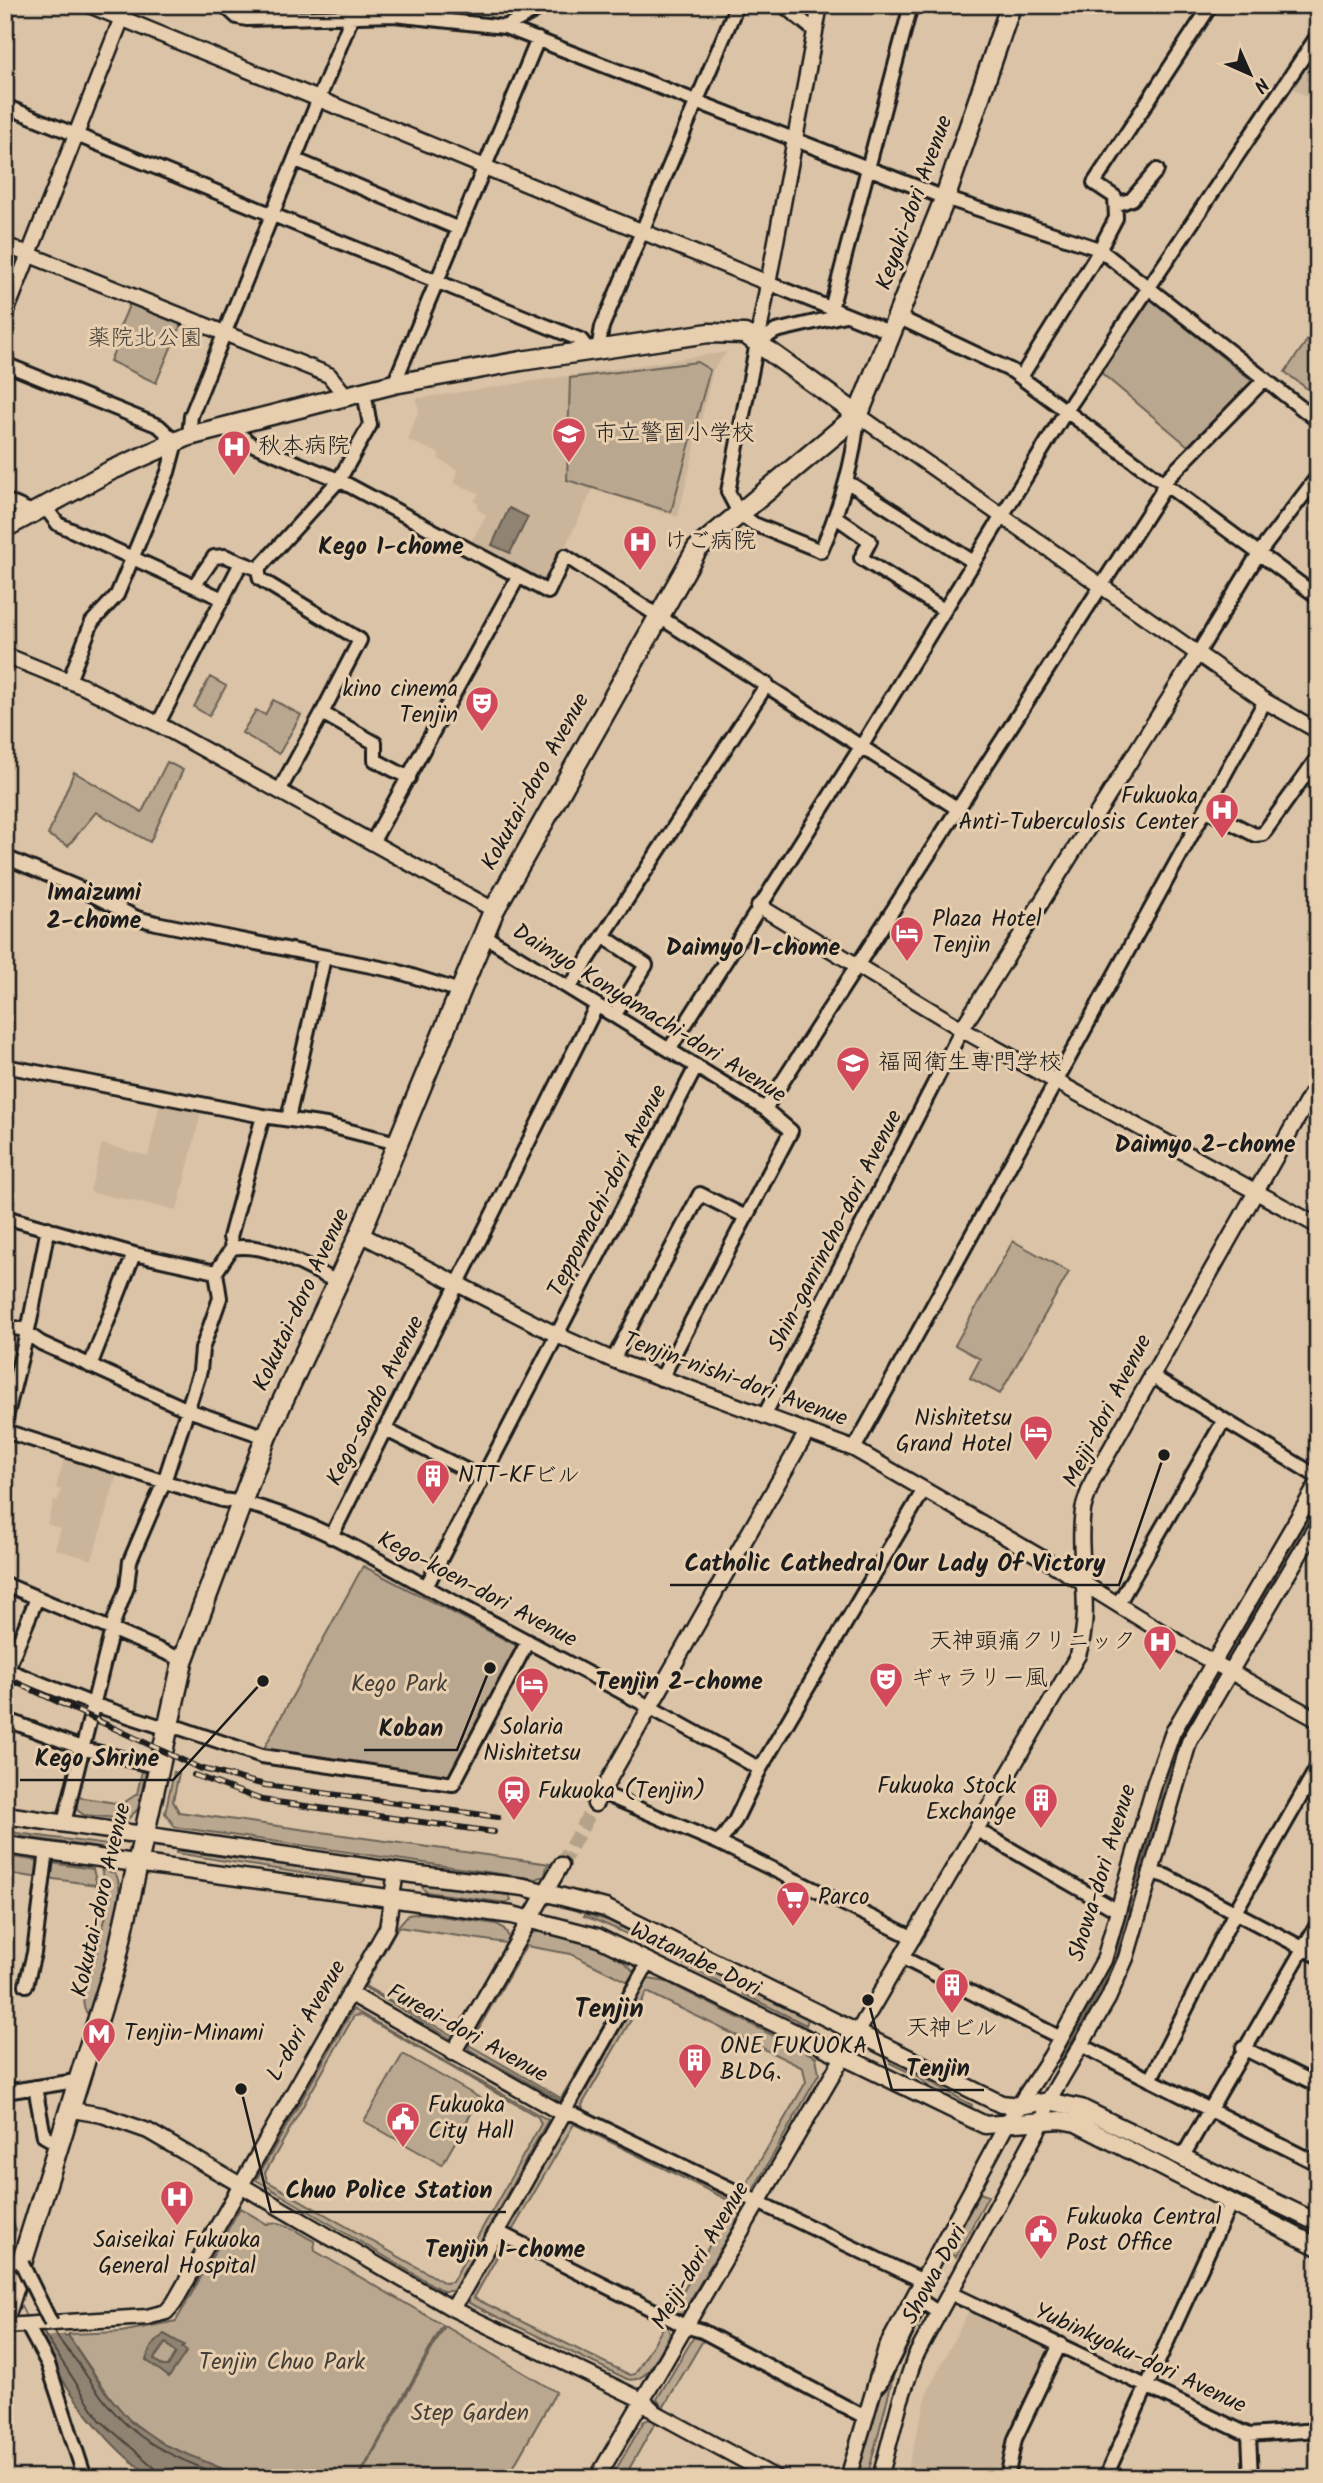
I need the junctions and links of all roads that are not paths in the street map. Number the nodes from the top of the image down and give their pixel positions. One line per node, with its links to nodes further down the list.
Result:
1 (89, 5): 10 (street)
2 (224, 5): 11 (street)
3 (545, 5): 12 (street)
4 (737, 5): 17 (street)
5 (783, 5): 13 (street)
6 (820, 5): 13 (street)
7 (911, 5): 23 (street)
8 (1011, 5): 25 (highway, Keyaki-dori Avenue)
9 (1211, 5): 26 (street)
10 (124, 12): 16 (street); 19 (street)
11 (353, 14): 12 (street); 16 (street)
12 (505, 27): 15 (street)
13 (816, 31): 20 (street)
14 (1318, 35): 35 (street)
15 (538, 39): 17 (street); 22 (street)
16 (320, 101): 21 (street); 22 (street)
17 (696, 101): 20 (street); 29 (street)
18 (5, 106): 19 (street)
19 (76, 135): 27 (street); 32 (street)
20 (797, 140): 23 (street); 34 (street)
21 (296, 160): 27 (street); 28 (street)
22 (487, 167): 28 (street); 29 (street)
23 (870, 169): 25 (street); 36 (street)
24 (1157, 170): 26 (street)
25 (945, 198): 31 (street); 39 (highway, Keyaki-dori Avenue)
26 (1116, 205): 31 (street)
27 (274, 214): 33 (street); 40 (street)
28 (459, 229): 33 (street)
29 (642, 231): 34 (street); 42 (street)
30 (5, 245): 32 (street)
31 (1099, 249): 35 (street); 44 (street)
32 (30, 255): 37 (street); 40 (street)
33 (436, 279): 42 (street); 46 (street)
34 (768, 283): 36 (street); 41 (street)
35 (1149, 288): 45 (street); 49 (street)
36 (831, 309): 38 (street)
37 (5, 315)
38 (845, 315): 39 (street); 41 (street)
39 (895, 325): 44 (street); 50 (highway, Keyaki-dori Avenue)
40 (225, 333): 48 (street); 53 (street)
41 (757, 344): 42 (main road); 50 (main road); 60 (street)
42 (594, 351): 46 (main road)
43 (5, 364): 53 (street)
44 (1021, 377): 49 (street)
45 (1265, 379): 51 (street); 57 (street)
46 (394, 384): 47 (main road)
47 (364, 392): 48 (main road); 55 (street)
48 (346, 396): 52 (main road)
49 (1066, 411): 57 (street); 61 (street)
50 (858, 415): 56 (street); 60 (highway, Kokutai-doro Avenue); 61 (street)
51 (1318, 421)
52 (228, 425): 53 (main road); 55 (street)
53 (183, 439): 59 (main road); 65 (street)
54 (1318, 476): 64 (street)
55 (339, 480): 68 (street); 69 (street)
56 (846, 481): 62 (street); 66 (street)
57 (1163, 483): 64 (street); 70 (street)
58 (5, 500): 59 (street)
59 (38, 509): 63 (main road); 65 (street)
60 (739, 513): 62 (street); 75 (highway, Kokutai-doro Avenue)
61 (1001, 515): 66 (street); 70 (street)
62 (836, 517): 74 (street)
63 (5, 528)
64 (1259, 553): 72 (street); 76 (street)
65 (134, 558): 71 (street); 78 (street)
66 (972, 561): 74 (street)
67 (241, 563): 68 (street); 71 (street); 73 (street)
68 (258, 569): 81 (street)
69 (518, 577): 75 (street); 86 (street)
70 (1103, 584): 76 (street); 88 (street)
71 (194, 586): 73 (street)
72 (1318, 597)
73 (223, 599): 82 (street)
74 (944, 610): 84 (street)
75 (658, 614): 79 (street); 93 (highway, Kokutai-doro Avenue)
76 (1198, 653): 80 (street); 102 (street)
77 (5, 655): 78 (street)
78 (69, 681): 82 (street)
79 (767, 684): 84 (street); 95 (street)
80 (1265, 701): 83 (street); 89 (street)
81 (322, 713): 86 (street); 87 (street)
82 (158, 724): 87 (street)
83 (1316, 726)
84 (861, 747): 88 (street); 92 (street)
85 (1318, 757): 89 (street)
86 (409, 778): 90 (street)
87 (279, 791): 90 (street)
88 (958, 810): 97 (street)
89 (1206, 810): 106 (street)
90 (373, 841): 93 (street)
91 (5, 857): 96 (street)
92 (760, 906): 97 (street); 103 (street)
93 (494, 910): 94 (highway, Kokutai-doro Avenue)
94 (483, 935): 98 (street, Daimyo Konyamachi-dori Avenue); 99 (highway, Kokutai-doro Avenue)
95 (603, 936): 98 (street); 101 (street)
96 (324, 958): 99 (street); 110 (street)
97 (858, 965): 102 (street); 108 (street)
98 (570, 987): 100 (street, Daimyo Konyamachi-dori Avenue)
99 (460, 991): 111 (highway, Kokutai-doro Avenue)
100 (597, 1005): 101 (street, Daimyo Konyamachi-dori Avenue); 122 (street, Kego-sando Avenue)
101 (614, 1016): 103 (street, Daimyo Konyamachi-dori Avenue)
102 (963, 1027): 106 (street); 131 (street, Shin-ganrincho-dori Avenue)
103 (669, 1050): 105 (street, Daimyo Konyamachi-dori Avenue)
104 (5, 1066): 109 (street)
105 (696, 1067): 108 (street, Daimyo Konyamachi-dori Avenue); 125 (street, Teppomachi-dori Avenue)
106 (1056, 1080): 112 (street); 138 (street)
107 (1318, 1082): 112 (street, Meiji-dori Avenue)
108 (765, 1109): 114 (street, Daimyo Konyamachi-dori Avenue)
109 (263, 1116): 110 (street); 118 (street)
110 (288, 1119): 111 (street)
111 (397, 1143): 117 (highway, Kokutai-doro Avenue)
112 (1255, 1190): 115 (street); 128 (street, Meiji-dori Avenue)
113 (5, 1217): 116 (street)
114 (746, 1217): 126 (street); 129 (street)
115 (1318, 1226)
116 (48, 1228): 119 (street); 124 (street)
117 (360, 1234): 121 (highway, Kokutai-doro Avenue); 122 (street, Tenjin-nishi-dori Avenue)
118 (232, 1248): 120 (street); 121 (street)
119 (134, 1254): 120 (street); 127 (street)
120 (216, 1272): 130 (street)
121 (338, 1282): 137 (highway, Kokutai-doro Avenue)
122 (458, 1283): 125 (street, Tenjin-nishi-dori Avenue); 134 (street, Kego-sando Avenue)
123 (5, 1327): 124 (street)
124 (27, 1332): 127 (street); 133 (street)
125 (557, 1335): 126 (street, Tenjin-nishi-dori Avenue); 140 (street, Teppomachi-dori Avenue)
126 (613, 1360): 129 (street, Tenjin-nishi-dori Avenue)
127 (90, 1366): 130 (street)
128 (1150, 1375): 132 (street); 148 (street, Meiji-dori Avenue)
129 (661, 1379): 131 (street, Tenjin-nishi-dori Avenue)
130 (188, 1410): 137 (street); 141 (street)
131 (764, 1416): 136 (street, Tenjin-nishi-dori Avenue)
132 (1224, 1420): 139 (street); 151 (street)
133 (5, 1422)
134 (384, 1429): 140 (street); 146 (street, Kego-sando Avenue)
135 (5, 1431): 141 (street, Kego-koen-dori Avenue)
136 (807, 1432): 138 (street, Tenjin-nishi-dori Avenue); 159 (street)
137 (265, 1437): 144 (highway, Kokutai-doro Avenue)
138 (854, 1449): 143 (street, Tenjin-nishi-dori Avenue)
139 (1318, 1477)
140 (482, 1478): 149 (street, Teppomachi-dori Avenue)
141 (164, 1482): 144 (street, Kego-koen-dori Avenue); 152 (street)
142 (1318, 1483): 155 (street, Showa-dori Avenue)
143 (923, 1491): 148 (street, Tenjin-nishi-dori Avenue); 166 (street)
144 (241, 1502): 146 (street, Kego-koen-dori Avenue); 154 (highway, Kokutai-doro Avenue)
145 (1318, 1523): 157 (street, Showa-dori Avenue)
146 (331, 1537): 149 (street, Kego-koen-dori Avenue)
147 (5, 1584): 150 (street)
148 (1085, 1584): 151 (street, Tenjin-nishi-dori Avenue); 170 (street, Meiji-dori Avenue)
149 (426, 1587): 153 (street, Kego-koen-dori Avenue)
150 (37, 1598): 152 (street); 156 (street)
151 (1118, 1604): 155 (street, Tenjin-nishi-dori Avenue)
152 (112, 1631): 154 (street); 158 (street)
153 (528, 1641): 159 (street, Kego-koen-dori Avenue); 162 (street)
154 (183, 1660): 162 (highway, Kokutai-doro Avenue)
155 (1213, 1662): 157 (street, Tenjin-nishi-dori Avenue); 181 (street, Showa-dori Avenue)
156 (6, 1670): 158 (street)
157 (1230, 1672): 161 (street, Tenjin-nishi-dori Avenue); 178 (street, Showa-dori Avenue)
158 (95, 1705): 162 (street); 163 (street)
159 (651, 1706): 166 (street, Kego-koen-dori Avenue); 167 (street)
160 (5, 1719): 163 (street)
161 (1318, 1720)
162 (168, 1728): 165 (highway, Kokutai-doro Avenue)
163 (84, 1749): 165 (street); 169 (street)
164 (1318, 1766): 182 (street)
165 (159, 1767): 171 (highway, Kokutai-doro Avenue)
166 (760, 1769): 172 (street)
167 (598, 1798): 172 (street)
168 (5, 1815): 169 (main road, Watanabe Dori)
169 (64, 1823): 171 (main road, Watanabe Dori)
170 (977, 1830): 181 (street); 185 (street, Meiji-dori Avenue)
171 (142, 1836): 175 (highway, Kokutai-doro Avenue); 177 (main road, Watanabe Dori)
172 (719, 1843): 185 (street)
173 (5, 1845): 174 (main road, Watanabe Dori)
174 (47, 1850): 175 (main road, Watanabe Dori); 190 (street)
175 (136, 1864): 180 (main road, Watanabe Dori); 198 (highway, Kokutai-doro Avenue)
176 (561, 1865): 179 (street)
177 (396, 1872): 179 (main road, Watanabe Dori); 180 (street, L-dori Avenue)
178 (1150, 1872): 182 (street); 194 (street, Showa-dori Avenue)
179 (546, 1891): 183 (street); 192 (main road, Watanabe Dori)
180 (391, 1900): 183 (main road, Watanabe Dori); 191 (street, L-dori Avenue)
181 (1118, 1911): 193 (street, Showa-dori Avenue)
182 (1235, 1912): 186 (street); 199 (street)
183 (531, 1918): 189 (main road, Watanabe Dori); 196 (street)
184 (1318, 1923): 186 (street)
185 (914, 1938): 188 (street, Meiji-dori Avenue)
186 (1303, 1948): 187 (street); 195 (street)
187 (1318, 1956)
188 (903, 1958): 192 (street, Meiji-dori Avenue); 193 (street)
189 (648, 1963): 197 (main road, Watanabe Dori); 207 (street)
190 (26, 1985)
191 (349, 1993): 196 (street, Fureai-dori Avenue); 213 (street, L-dori Avenue)
192 (858, 2034): 197 (street, Meiji-dori Avenue); 204 (main road, Watanabe Dori)
193 (1061, 2038): 204 (street, Showa-dori Avenue)
194 (1081, 2045): 199 (street); 203 (street, Showa-dori Avenue)
195 (1243, 2048): 200 (street); 205 (street)
196 (453, 2053): 207 (street, Fureai-dori Avenue)
197 (843, 2058): 208 (main road, Watanabe Dori); 214 (street, Meiji-dori Avenue)
198 (82, 2080): 201 (street); 206 (highway, Kokutai-doro Avenue)
199 (1150, 2080): 205 (street)
200 (1318, 2085)
201 (35, 2087): 202 (street); 210 (street)
202 (5, 2092)
203 (1048, 2101): 204 (main road, Watanabe Dori); 209 (street, Showa-dori Avenue); 211 (main road, Watanabe Dori)
204 (1021, 2106): 208 (street, Showa-dori Avenue)
205 (1210, 2108): 211 (street); 212 (street)
206 (72, 2110): 210 (highway, Kokutai-doro Avenue); 213 (street)
207 (563, 2114): 214 (street); 217 (street)
208 (1007, 2122): 209 (main road, Watanabe Dori); 220 (street, Showa-dori Avenue)
209 (1043, 2122): 215 (main road, Watanabe Dori); 221 (street)
210 (60, 2145): 219 (highway, Kokutai-doro Avenue)
211 (1183, 2155): 216 (main road, Watanabe Dori)
212 (1318, 2164)
213 (240, 2186): 222 (street); 225 (street, L-dori Avenue)
214 (759, 2204): 220 (street); 228 (street, Meiji-dori Avenue)
215 (1230, 2204): 218 (main road, Watanabe Dori); 230 (street)
216 (1318, 2223)
217 (496, 2231): 222 (street); 228 (street)
218 (1318, 2248)
219 (25, 2255): 224 (highway, Kokutai-doro Avenue); 225 (street, bridge)
220 (922, 2280): 232 (street, Showa-dori Avenue)
221 (950, 2293): 223 (street, Showa Dori); 229 (street, Yubinkyoku-dori Avenue)
222 (453, 2309): 231 (street)
223 (939, 2313): 232 (street); 239 (street, Showa Dori)
224 (5, 2316)
225 (56, 2323): 226 (street)
226 (29, 2325): 227 (street); 235 (street)
227 (5, 2326)
228 (685, 2326): 231 (street, Meiji-dori Avenue); 232 (street)
229 (1060, 2344): 230 (street, Yubinkyoku-dori Avenue); 240 (street)
230 (1148, 2386): 234 (street, Yubinkyoku-dori Avenue); 241 (street)
231 (642, 2400): 236 (street, Meiji-dori Avenue); 237 (street)
232 (863, 2416): 238 (street, Showa-dori Avenue)
233 (1318, 2430): 234 (street, Yubinkyoku-dori Avenue)
234 (1249, 2435): 242 (street)
235 (85, 2478)
236 (597, 2478)
237 (776, 2478)
238 (848, 2478)
239 (880, 2478)
240 (1007, 2478)
241 (1105, 2478)
242 (1251, 2478)

